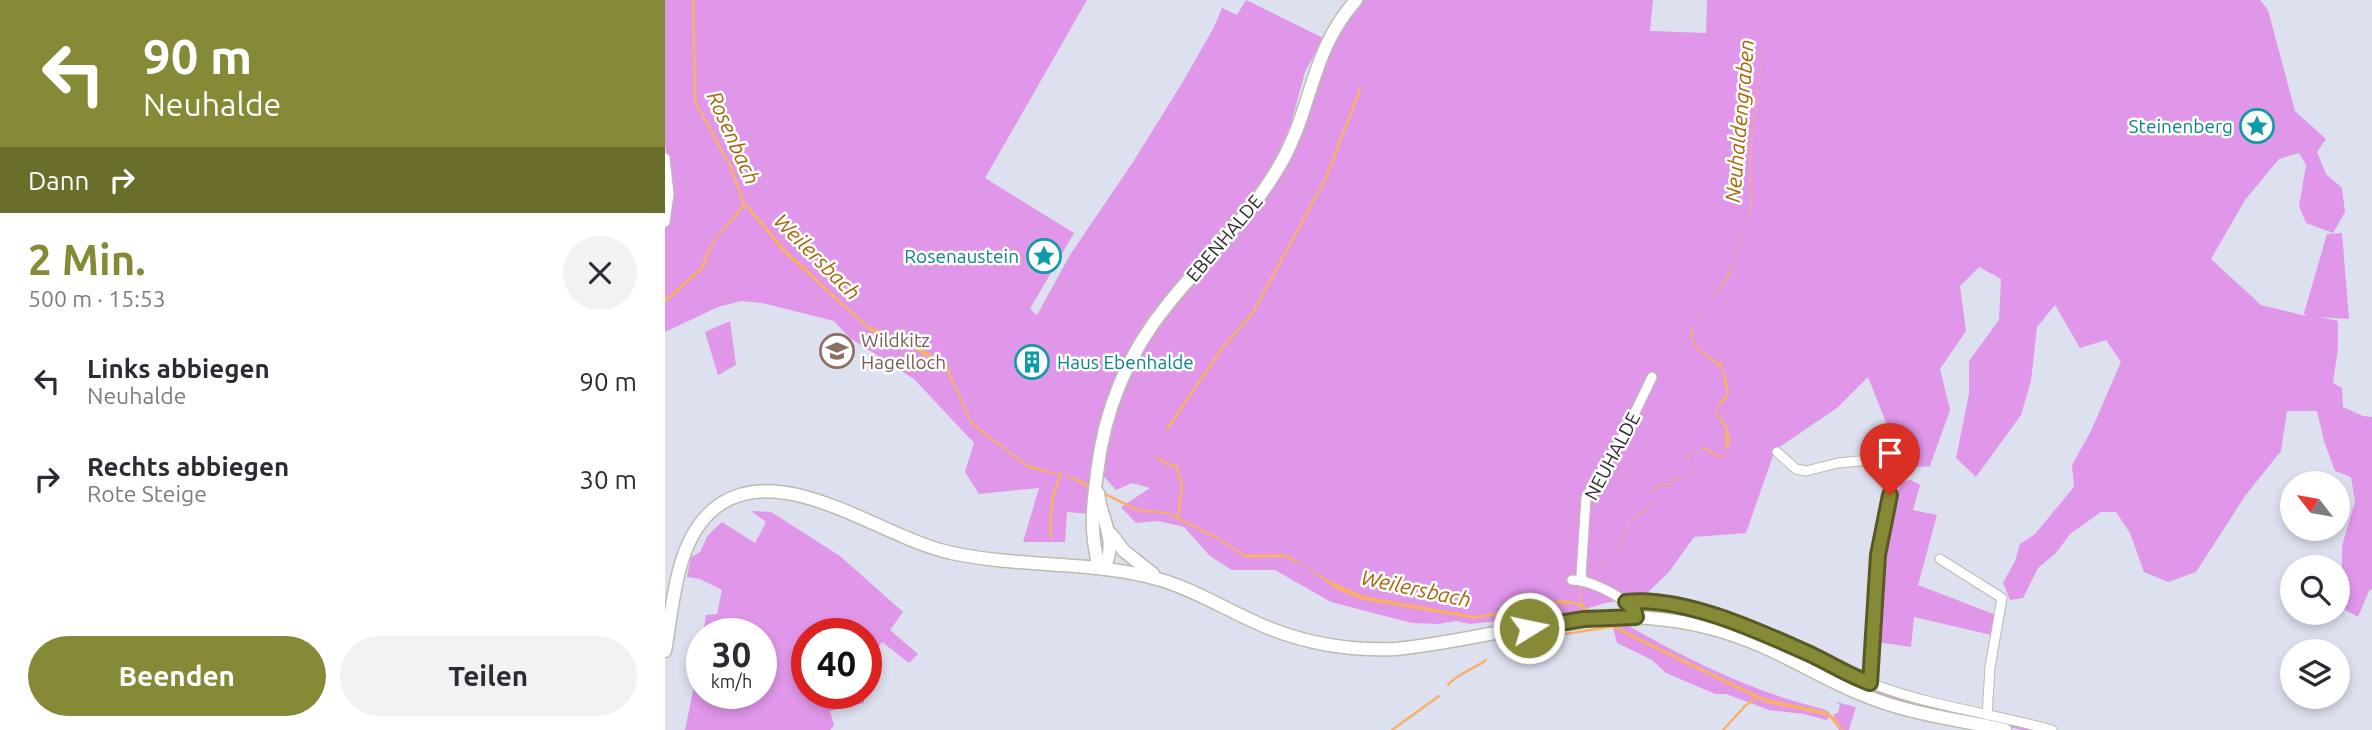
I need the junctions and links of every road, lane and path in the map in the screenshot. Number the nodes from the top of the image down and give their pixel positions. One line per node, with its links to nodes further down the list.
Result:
1 (1356, 0): 6 (street, EBENHALDE)
2 (665, 158): 3 (street)
3 (665, 222)
4 (1653, 377): 13 (street, NEUHALDE)
5 (1776, 452): 16 (street)
6 (1097, 475): 7 (street, EBENHALDE); 8 (street, EBENHALDE)
7 (1110, 533): 11 (street, EBENHALDE); 12 (street)
8 (1092, 540): 10 (street); 11 (street, EBENHALDE)
9 (1940, 559): 17 (street)
10 (1073, 566): 11 (street); 15 (street)
11 (1102, 568): 12 (street)
12 (1162, 580): 14 (street)
13 (1626, 602): 14 (street, NEUHALDE); 16 (street)
14 (1633, 617): 18 (street)
15 (665, 651)
16 (1870, 683): 17 (street)
17 (1987, 715): 19 (street)
18 (2005, 730)
19 (2052, 730)

